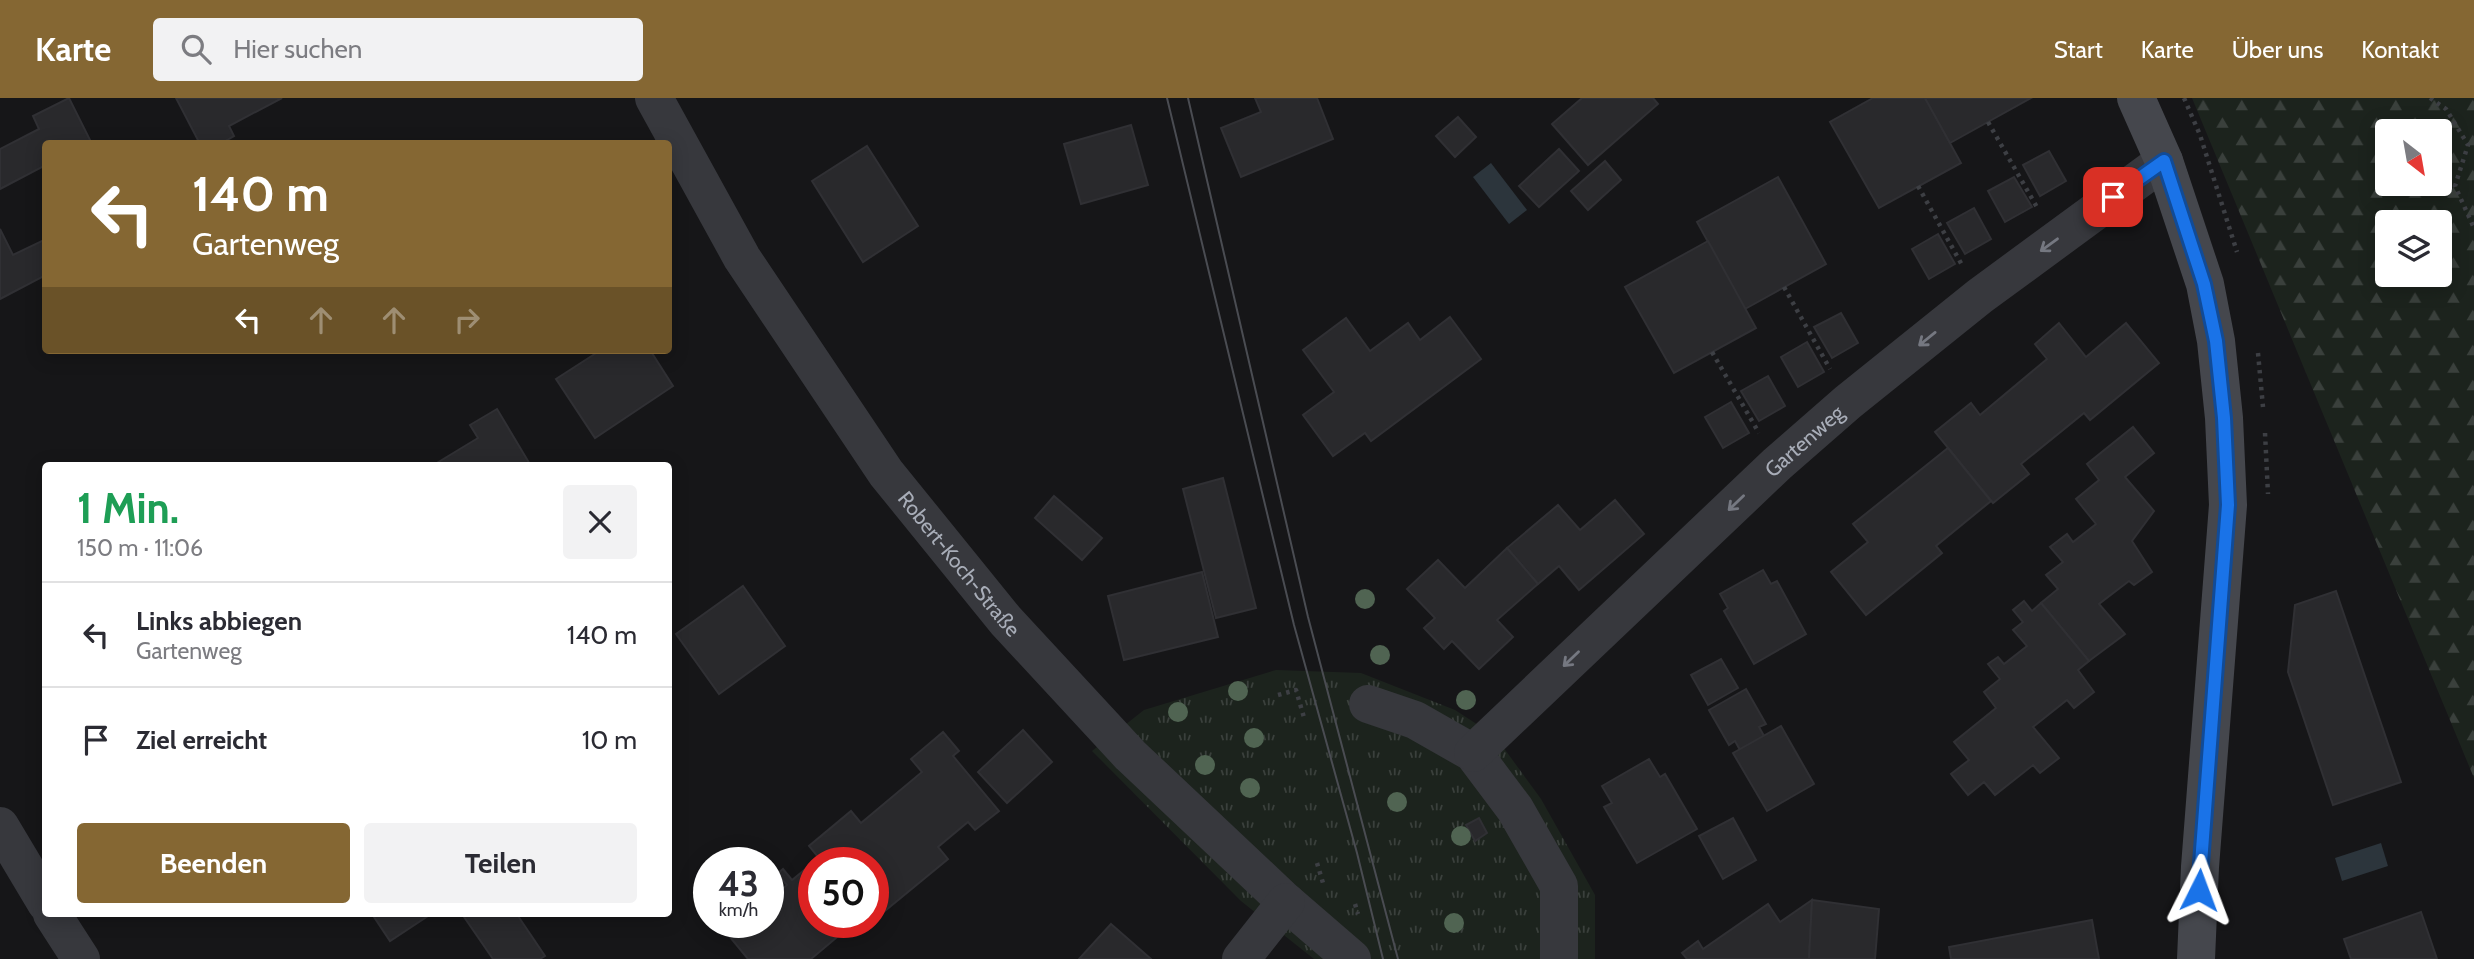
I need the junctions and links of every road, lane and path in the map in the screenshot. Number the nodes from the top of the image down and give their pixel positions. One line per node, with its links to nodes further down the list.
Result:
1 (654, 98): 20 (street, Robert-Koch-Straße)
2 (2136, 98): 5 (main road)
3 (2430, 98): 7 (path)
4 (1988, 122): 8 (path)
5 (2164, 161): 8 (street, Gartenweg); 26 (main road)
6 (1918, 186): 10 (path)
7 (2474, 228)
8 (2056, 240): 10 (street, Gartenweg, one-way to 10)
9 (1784, 287): 12 (path)
10 (1980, 296): 12 (street, Gartenweg, one-way to 12)
11 (1712, 352): 13 (path)
12 (1848, 402): 13 (street, Gartenweg)
13 (1777, 464): 17 (street, Gartenweg, one-way to 17)
14 (1278, 695): 16 (path)
15 (1368, 704): 17 (street)
16 (1305, 721)
17 (1473, 753): 25 (street)
18 (0, 826): 19 (street)
19 (42, 896)
20 (1286, 902): 23 (street); 24 (street, Robert-Koch-Straße)
21 (54, 917): 22 (street)
22 (82, 959)
23 (1241, 959)
24 (1352, 959)
25 (1559, 959)
26 (2196, 959)

